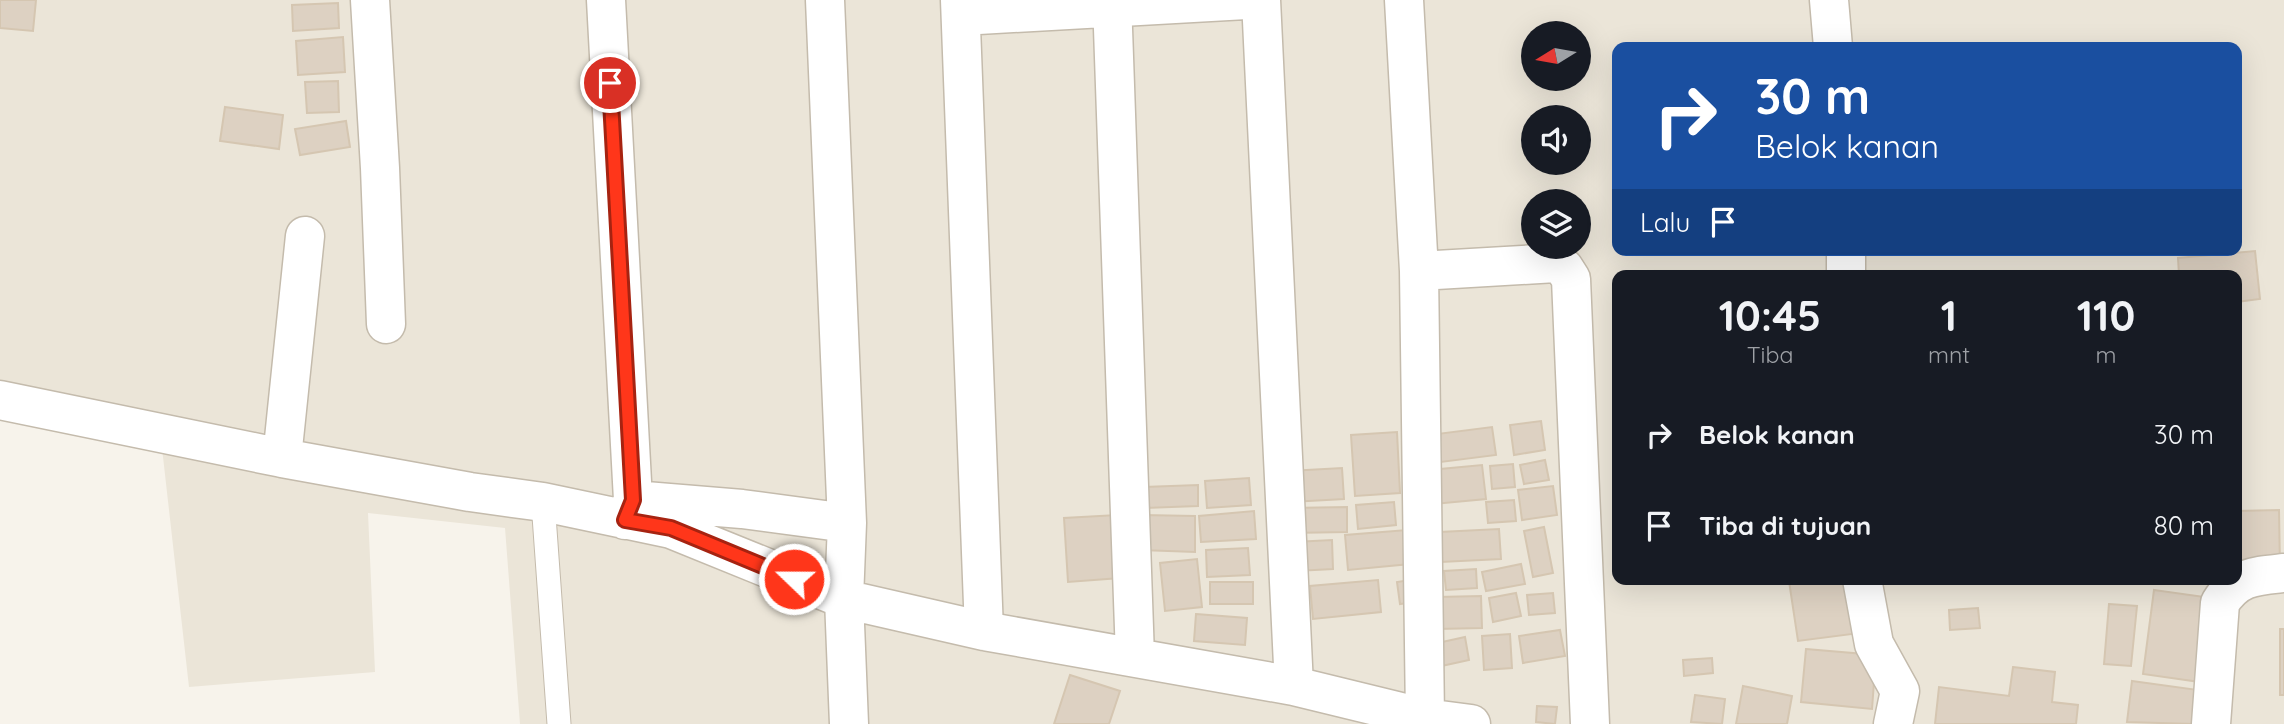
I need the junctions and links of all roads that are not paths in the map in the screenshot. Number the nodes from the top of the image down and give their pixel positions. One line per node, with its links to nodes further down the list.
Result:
1 (370, 0): 13 (street)
2 (606, 0): 17 (street)
3 (825, 0): 18 (street)
4 (1246, 0): 8 (street)
5 (1261, 0): 26 (street)
6 (1404, 0): 12 (street)
7 (1829, 0): 10 (street)
8 (1112, 4): 9 (street); 25 (street)
9 (961, 8): 24 (street)
10 (1833, 42)
11 (305, 236): 15 (street)
12 (1419, 271): 27 (street); 31 (street)
13 (386, 324)
14 (0, 400): 15 (street)
15 (282, 458): 16 (street)
16 (543, 502): 17 (street); 28 (lane)
17 (629, 510): 18 (street); 23 (street)
18 (847, 523): 23 (street)
19 (2284, 573): 20 (street)
20 (2242, 581)
21 (1863, 585): 32 (street)
22 (2236, 585): 33 (street)
23 (844, 599): 24 (street); 29 (street)
24 (984, 631): 25 (street)
25 (1135, 657): 26 (street)
26 (1294, 686): 27 (street)
27 (1425, 718): 30 (street)
28 (559, 724)
29 (849, 724)
30 (1471, 724)
31 (1590, 724)
32 (1893, 724)
33 (2211, 724)

